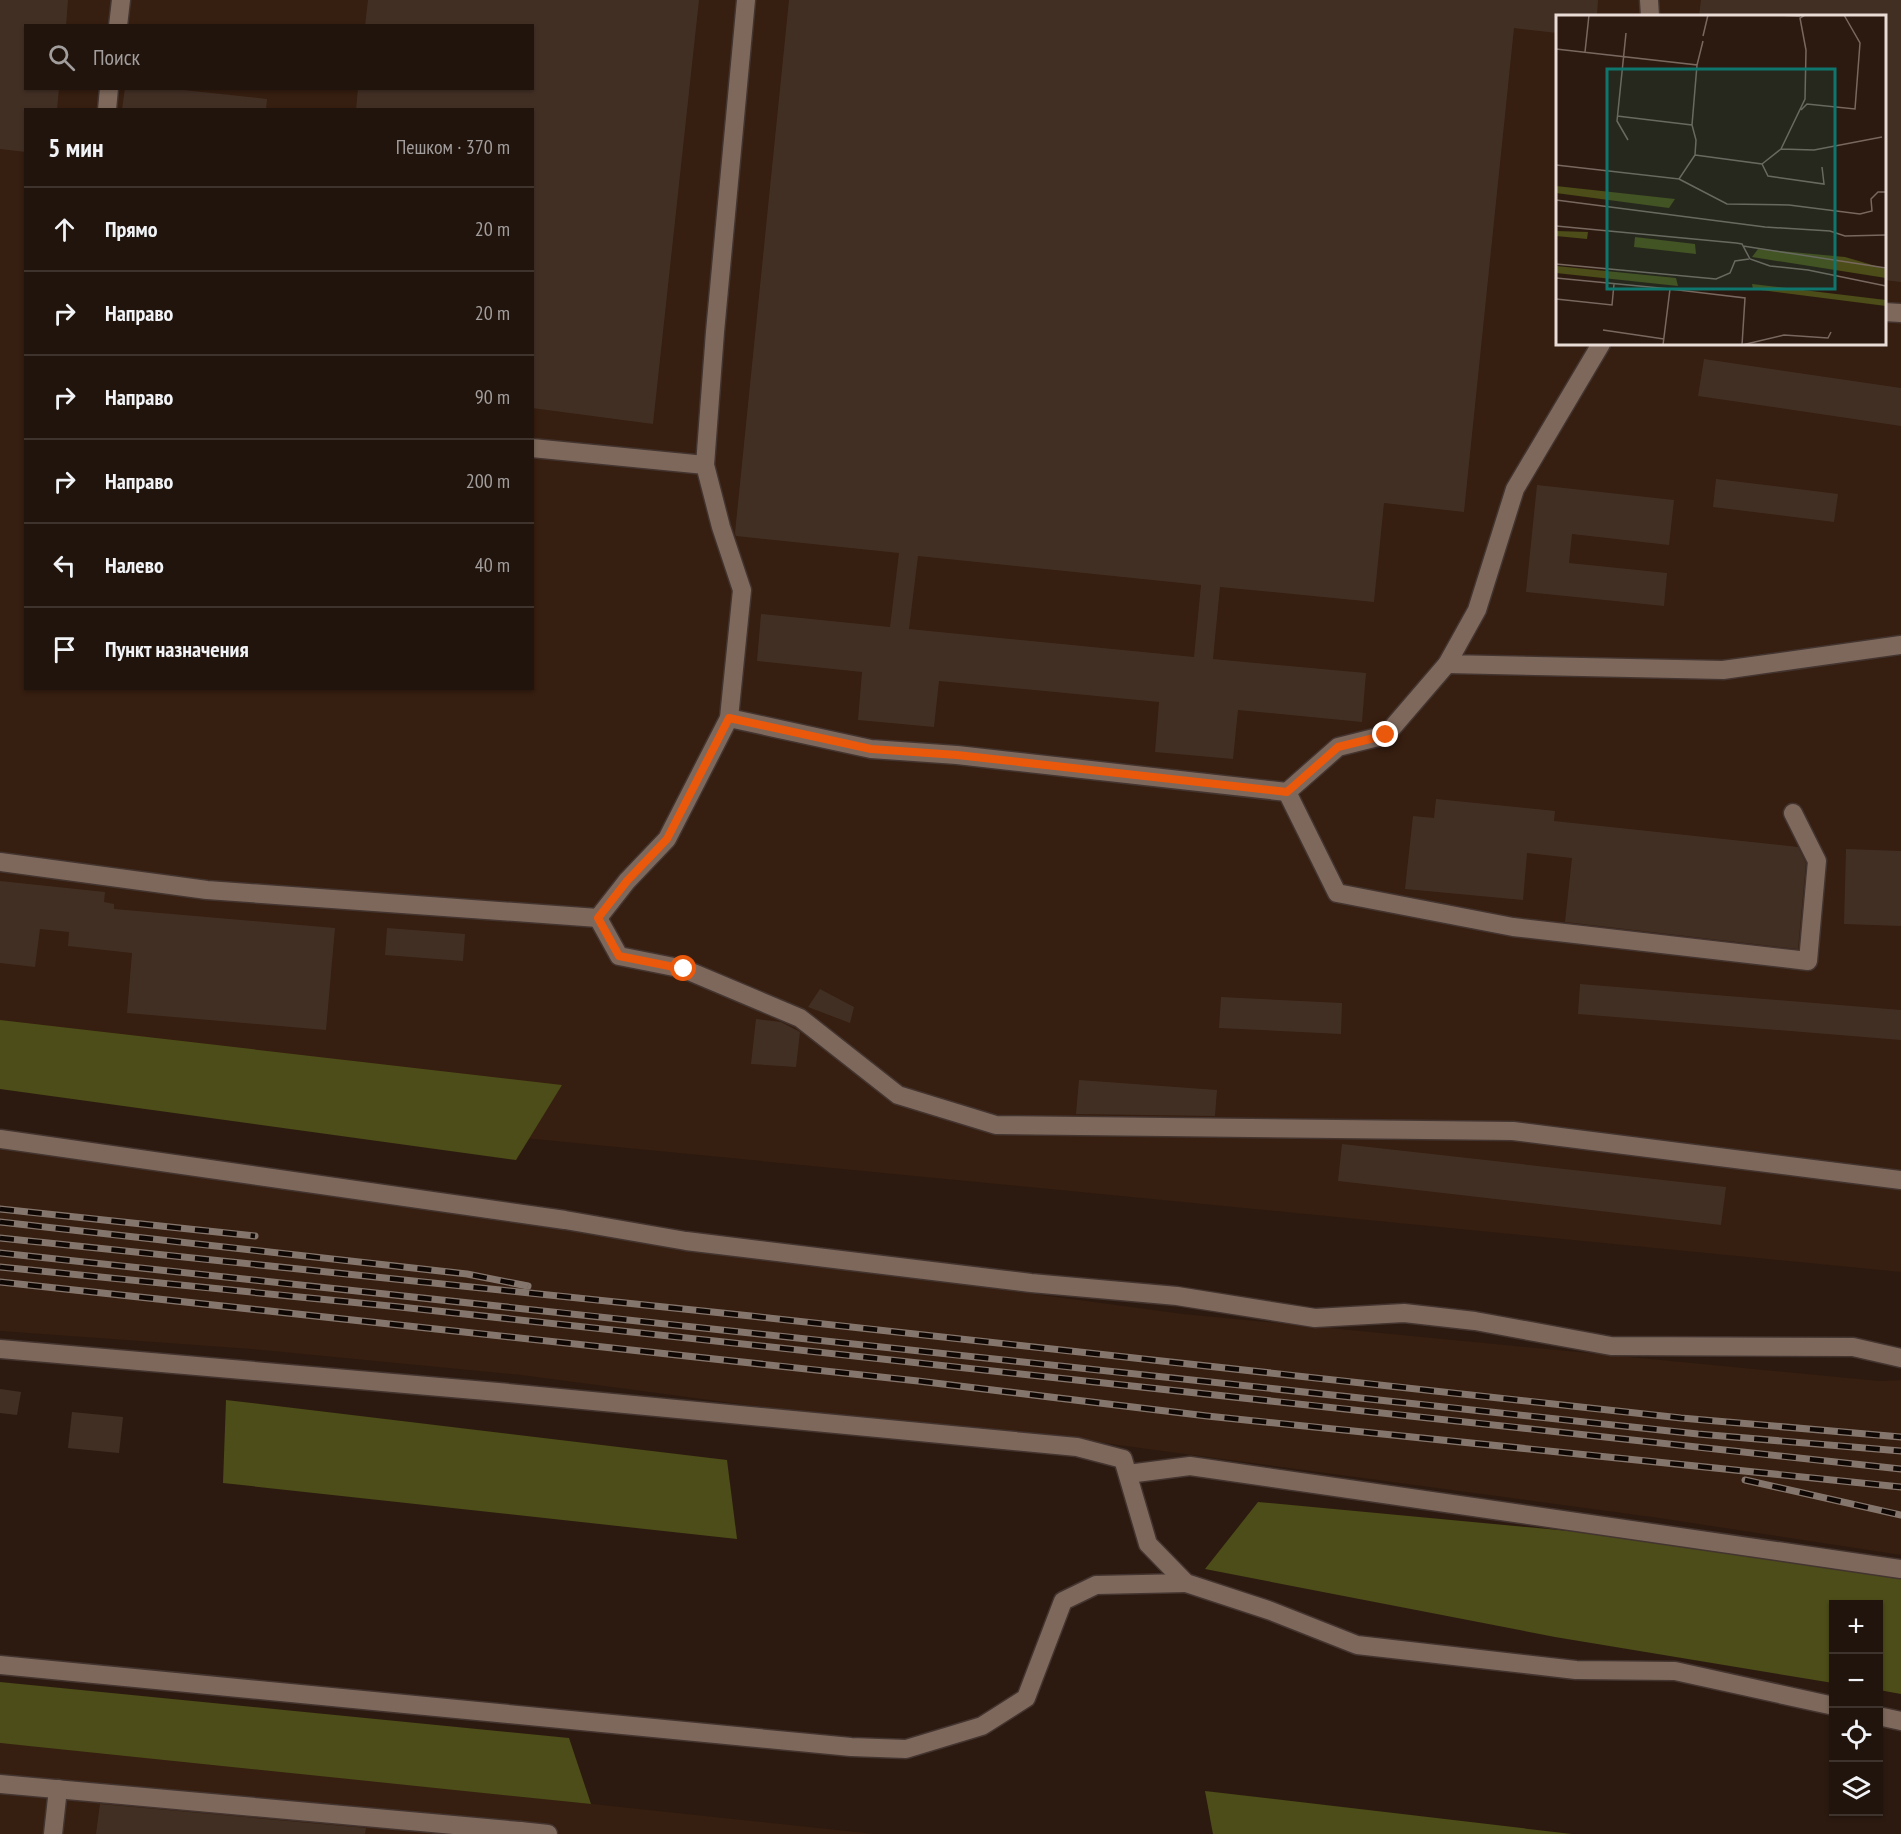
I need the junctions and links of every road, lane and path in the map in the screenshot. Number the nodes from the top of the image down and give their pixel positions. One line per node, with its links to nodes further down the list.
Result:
1 (121, 0): 5 (lane)
2 (746, 0): 12 (lane)
3 (1649, 0): 4 (lane)
4 (1650, 15)
5 (118, 24)
6 (109, 90): 7 (lane)
7 (107, 108)
8 (1886, 312): 9 (lane)
9 (1901, 313)
10 (1598, 351): 14 (lane)
11 (534, 448): 12 (lane)
12 (705, 465): 15 (lane)
13 (1901, 645): 14 (lane)
14 (1448, 664): 16 (lane)
15 (729, 718): 16 (lane); 19 (lane)
16 (1287, 792): 17 (lane)
17 (1793, 813)
18 (0, 862): 19 (lane)
19 (598, 918): 21 (lane)
20 (0, 1139): 23 (lane)
21 (1901, 1180)
22 (0, 1349): 24 (lane)
23 (1901, 1358)
24 (1128, 1474): 25 (lane); 26 (lane)
25 (1901, 1569)
26 (1186, 1583): 27 (lane); 28 (lane)
27 (0, 1665)
28 (1829, 1705)
29 (1883, 1717): 30 (lane)
30 (1901, 1721)
31 (0, 1784): 32 (lane)
32 (58, 1789): 33 (lane); 34 (lane)
33 (520, 1832): 35 (lane)
34 (53, 1834)
35 (548, 1834)

